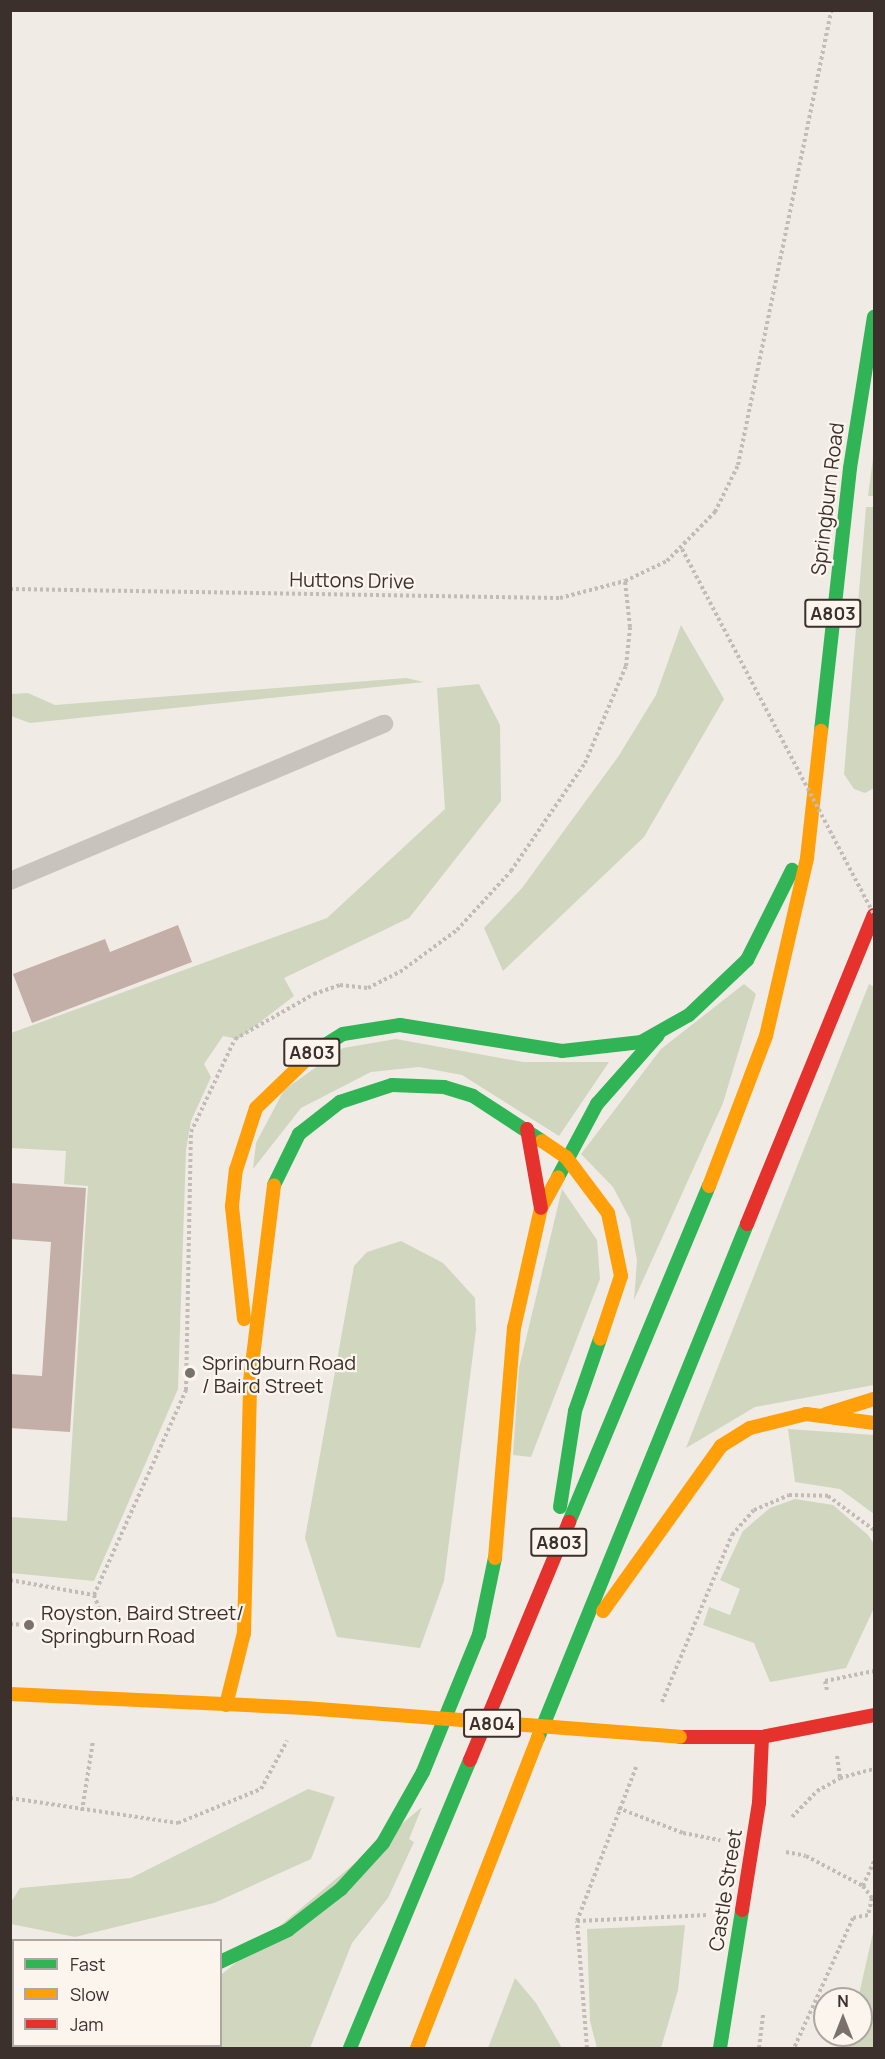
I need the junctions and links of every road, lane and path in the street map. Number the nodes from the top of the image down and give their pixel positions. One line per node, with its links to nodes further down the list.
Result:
1 (831, 10): 3 (path)
2 (874, 317): 7 (main road, Springburn Road / A803)
3 (682, 549): 4 (path, Huttons Drive); 9 (path, bridge)
4 (625, 581): 5 (path, Huttons Drive); 21 (path)
5 (10, 589)
6 (384, 724): 8 (lane)
7 (819, 759): 10 (main road, A803); 19 (main road, A803)
8 (10, 881)
9 (874, 915): 25 (main road, A803)
10 (658, 1035): 12 (main road); 14 (main road, A803)
11 (527, 1129): 12 (main road); 13 (main road); 14 (main road)
12 (566, 1157): 13 (main road); 19 (main road)
13 (541, 1208): 47 (main road)
14 (250, 1381): 28 (main road, A803)
15 (874, 1399): 16 (main road)
16 (826, 1414): 17 (main road); 25 (main road)
17 (874, 1423)
18 (874, 1530): 26 (path)
19 (552, 1558): 48 (main road, A803)
20 (10, 1580): 21 (path)
21 (94, 1595): 22 (path)
22 (103, 1619)
23 (10, 1624): 24 (path)
24 (29, 1625)
25 (567, 1663): 49 (main road, A803)
26 (671, 1681)
27 (10, 1694): 28 (main road, A804)
28 (226, 1705): 29 (main road, A804)
29 (305, 1708): 32 (main road, A804, bridge); 39 (path)
30 (874, 1715): 31 (main road, A804)
31 (833, 1724): 32 (main road, A804); 35 (path)
32 (762, 1737): 51 (main road, Castle Street, bridge)
33 (93, 1741): 39 (path)
34 (874, 1769): 35 (path)
35 (840, 1778): 40 (path)
36 (628, 1785): 38 (path)
37 (10, 1798): 39 (path)
38 (618, 1808): 41 (path); 46 (path)
39 (82, 1811)
40 (792, 1818)
41 (683, 1833)
42 (806, 1856): 44 (path)
43 (874, 1861): 44 (path)
44 (863, 1886): 52 (path)
45 (678, 1916): 46 (path)
46 (577, 1921): 50 (path)
47 (222, 1961)
48 (350, 2049)
49 (417, 2049)
50 (587, 2049)
51 (720, 2049)
52 (794, 2049)

